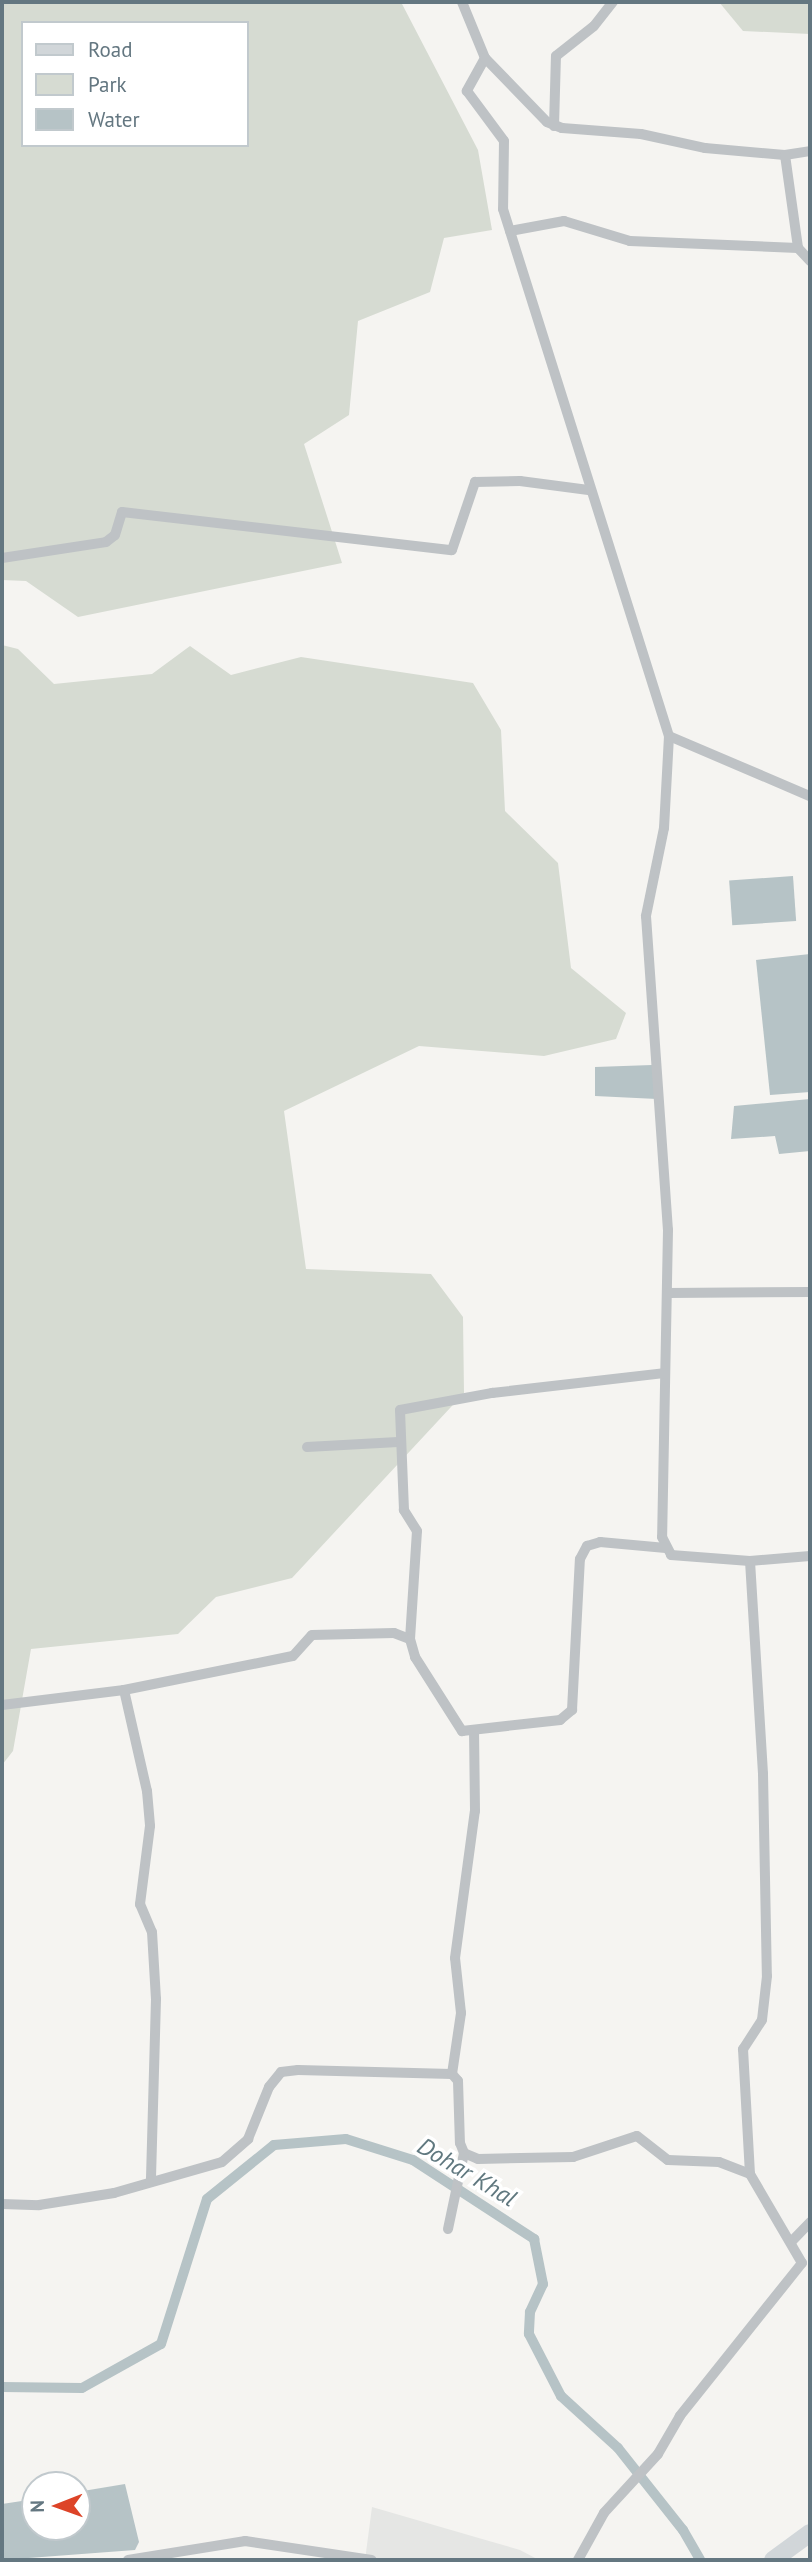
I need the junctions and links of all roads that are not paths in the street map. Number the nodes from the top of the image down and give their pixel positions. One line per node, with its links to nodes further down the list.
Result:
1 (462, 2): 3 (street)
2 (613, 2): 4 (street)
3 (485, 58): 4 (street); 7 (street)
4 (554, 126): 6 (street)
5 (810, 151): 6 (street)
6 (785, 155): 8 (street)
7 (510, 231): 8 (street); 10 (street)
8 (799, 248): 9 (street)
9 (810, 261)
10 (588, 490): 11 (street); 12 (street)
11 (2, 558)
12 (669, 736): 13 (street); 15 (street)
13 (810, 796)
14 (810, 1292): 15 (street)
15 (668, 1293): 16 (street)
16 (664, 1373): 17 (street); 19 (street)
17 (398, 1442): 18 (street); 22 (street)
18 (307, 1447)
19 (666, 1548): 21 (street); 25 (street)
20 (810, 1556): 21 (street)
21 (750, 1561): 28 (street)
22 (410, 1640): 23 (street); 25 (street)
23 (124, 1690): 24 (street); 29 (street)
24 (2, 1705)
25 (474, 1731): 26 (street)
26 (452, 2074): 27 (street); 29 (street)
27 (464, 2153): 28 (street); 32 (street)
28 (750, 2174): 33 (street)
29 (151, 2182): 30 (street)
30 (2, 2204)
31 (810, 2222): 33 (street)
32 (448, 2230)
33 (791, 2242): 34 (street)
34 (802, 2263): 35 (street); 39 (street)
35 (810, 2274)
36 (810, 2533): 40 (main road)
37 (128, 2560): 38 (street)
38 (372, 2560)
39 (578, 2560)
40 (773, 2560)

